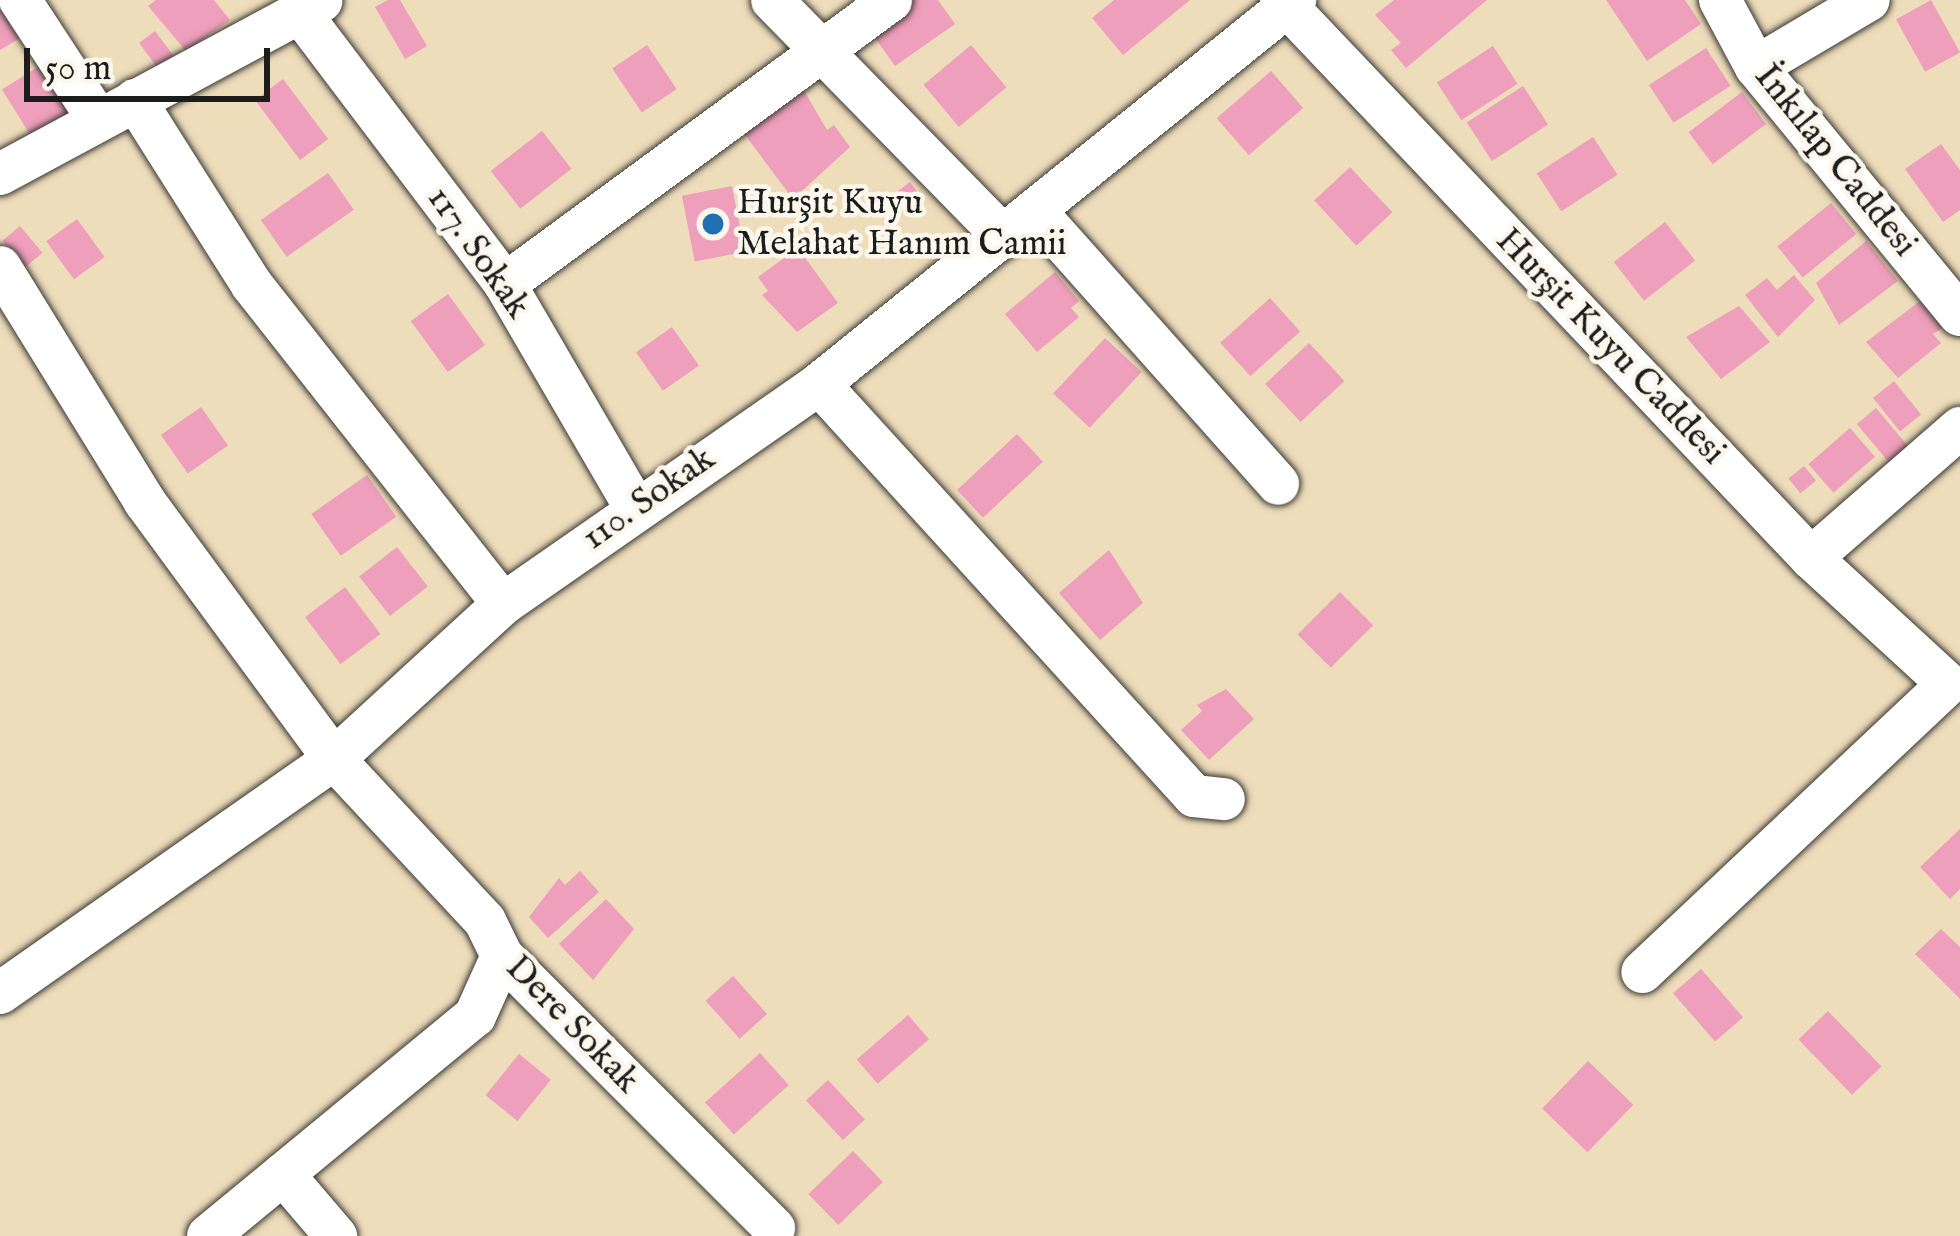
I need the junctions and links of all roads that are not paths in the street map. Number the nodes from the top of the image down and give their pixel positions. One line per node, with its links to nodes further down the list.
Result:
1 (20, 0): 10 (street)
2 (772, 0): 8 (street)
3 (891, 0): 8 (street)
4 (1720, 0): 9 (street, İnkılap Caddesi)
5 (1869, 0): 9 (street)
6 (1287, 2): 12 (street, 110. Sokak); 21 (street, Hurşit Kuyu Caddesi)
7 (312, 7): 10 (street); 15 (street, 117. Sokak)
8 (821, 49): 12 (street); 15 (street)
9 (1756, 67): 14 (street, İnkılap Caddesi)
10 (116, 109): 11 (street); 22 (street)
11 (0, 174)
12 (1020, 225): 17 (street, 110. Sokak); 19 (street)
13 (0, 267): 23 (street, Dere Sokak)
14 (1945, 269): 16 (street, İnkılap Caddesi)
15 (505, 284): 20 (street, 117. Sokak)
16 (1960, 315)
17 (819, 384): 20 (street, 110. Sokak); 24 (street)
18 (1960, 428): 21 (street)
19 (1278, 484)
20 (634, 506): 22 (street, 110. Sokak)
21 (1811, 559): 26 (street, Hurşit Kuyu Caddesi)
22 (503, 604): 23 (street, 110. Sokak)
23 (334, 759): 25 (street, Dere Sokak); 27 (street, 110. Sokak)
24 (1224, 800)
25 (502, 956): 28 (street); 29 (street, Dere Sokak)
26 (1642, 972)
27 (0, 993)
28 (283, 1174): 30 (street); 31 (street)
29 (774, 1228)
30 (208, 1236)
31 (336, 1236)

